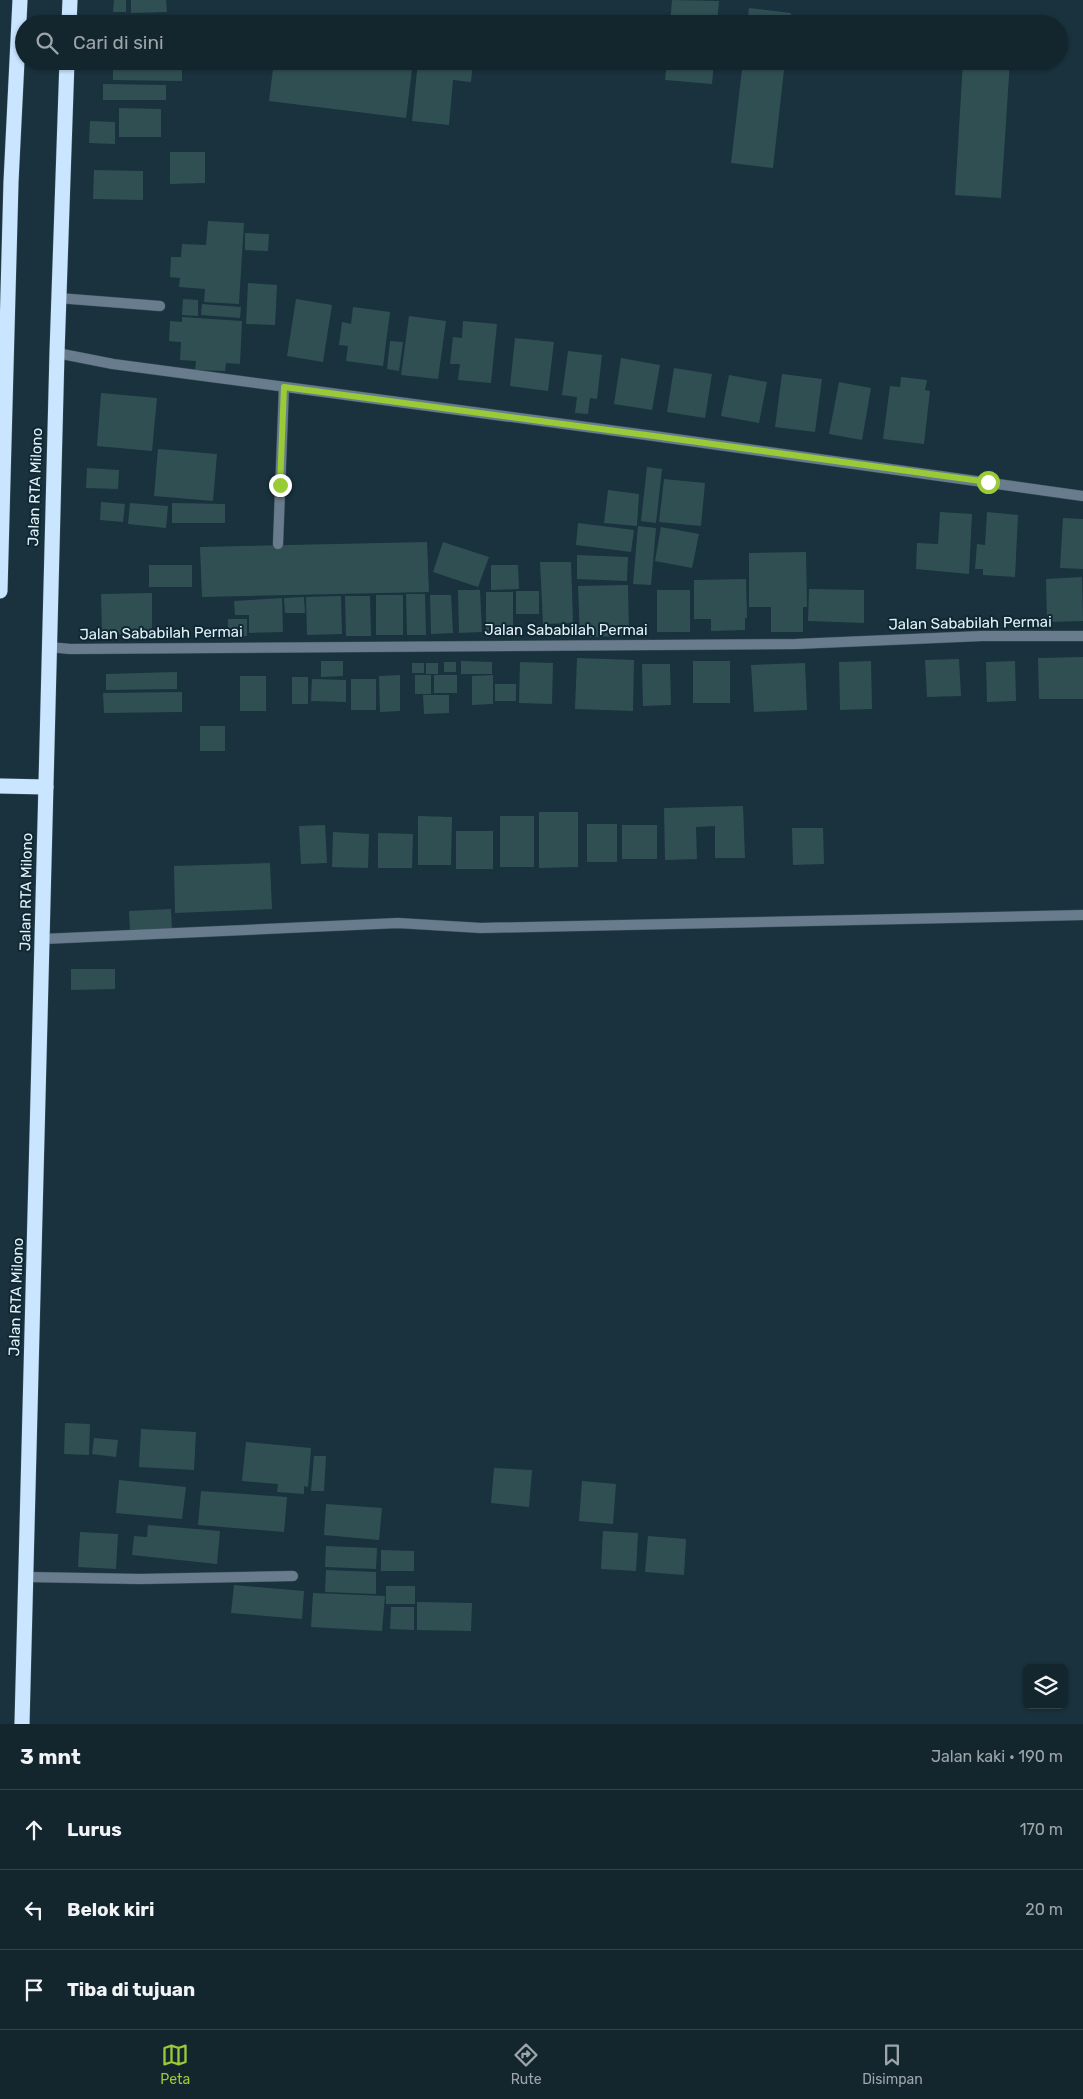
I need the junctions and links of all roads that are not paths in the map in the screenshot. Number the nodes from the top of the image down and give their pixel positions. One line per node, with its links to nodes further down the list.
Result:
1 (20, 0): 3 (highway)
2 (70, 0): 4 (highway)
3 (19, 15)
4 (69, 15)
5 (15, 60): 7 (highway)
6 (67, 70): 8 (highway, Jalan RTA Milono)
7 (5, 181): 14 (highway)
8 (58, 298): 9 (street); 10 (highway, Jalan RTA Milono)
9 (160, 306)
10 (57, 353): 11 (street); 16 (highway, Jalan RTA Milono)
11 (284, 387): 12 (street); 13 (street)
12 (1083, 496)
13 (278, 544)
14 (0, 591)
15 (1083, 636): 16 (street, Jalan Sababilah Permai)
16 (49, 646): 18 (highway, Jalan RTA Milono)
17 (0, 786): 18 (highway)
18 (46, 787): 20 (highway, Jalan RTA Milono)
19 (1083, 915): 20 (street)
20 (43, 939): 22 (highway, Jalan RTA Milono)
21 (293, 1576): 22 (street)
22 (27, 1577): 23 (highway, Jalan RTA Milono)
23 (22, 1724)

